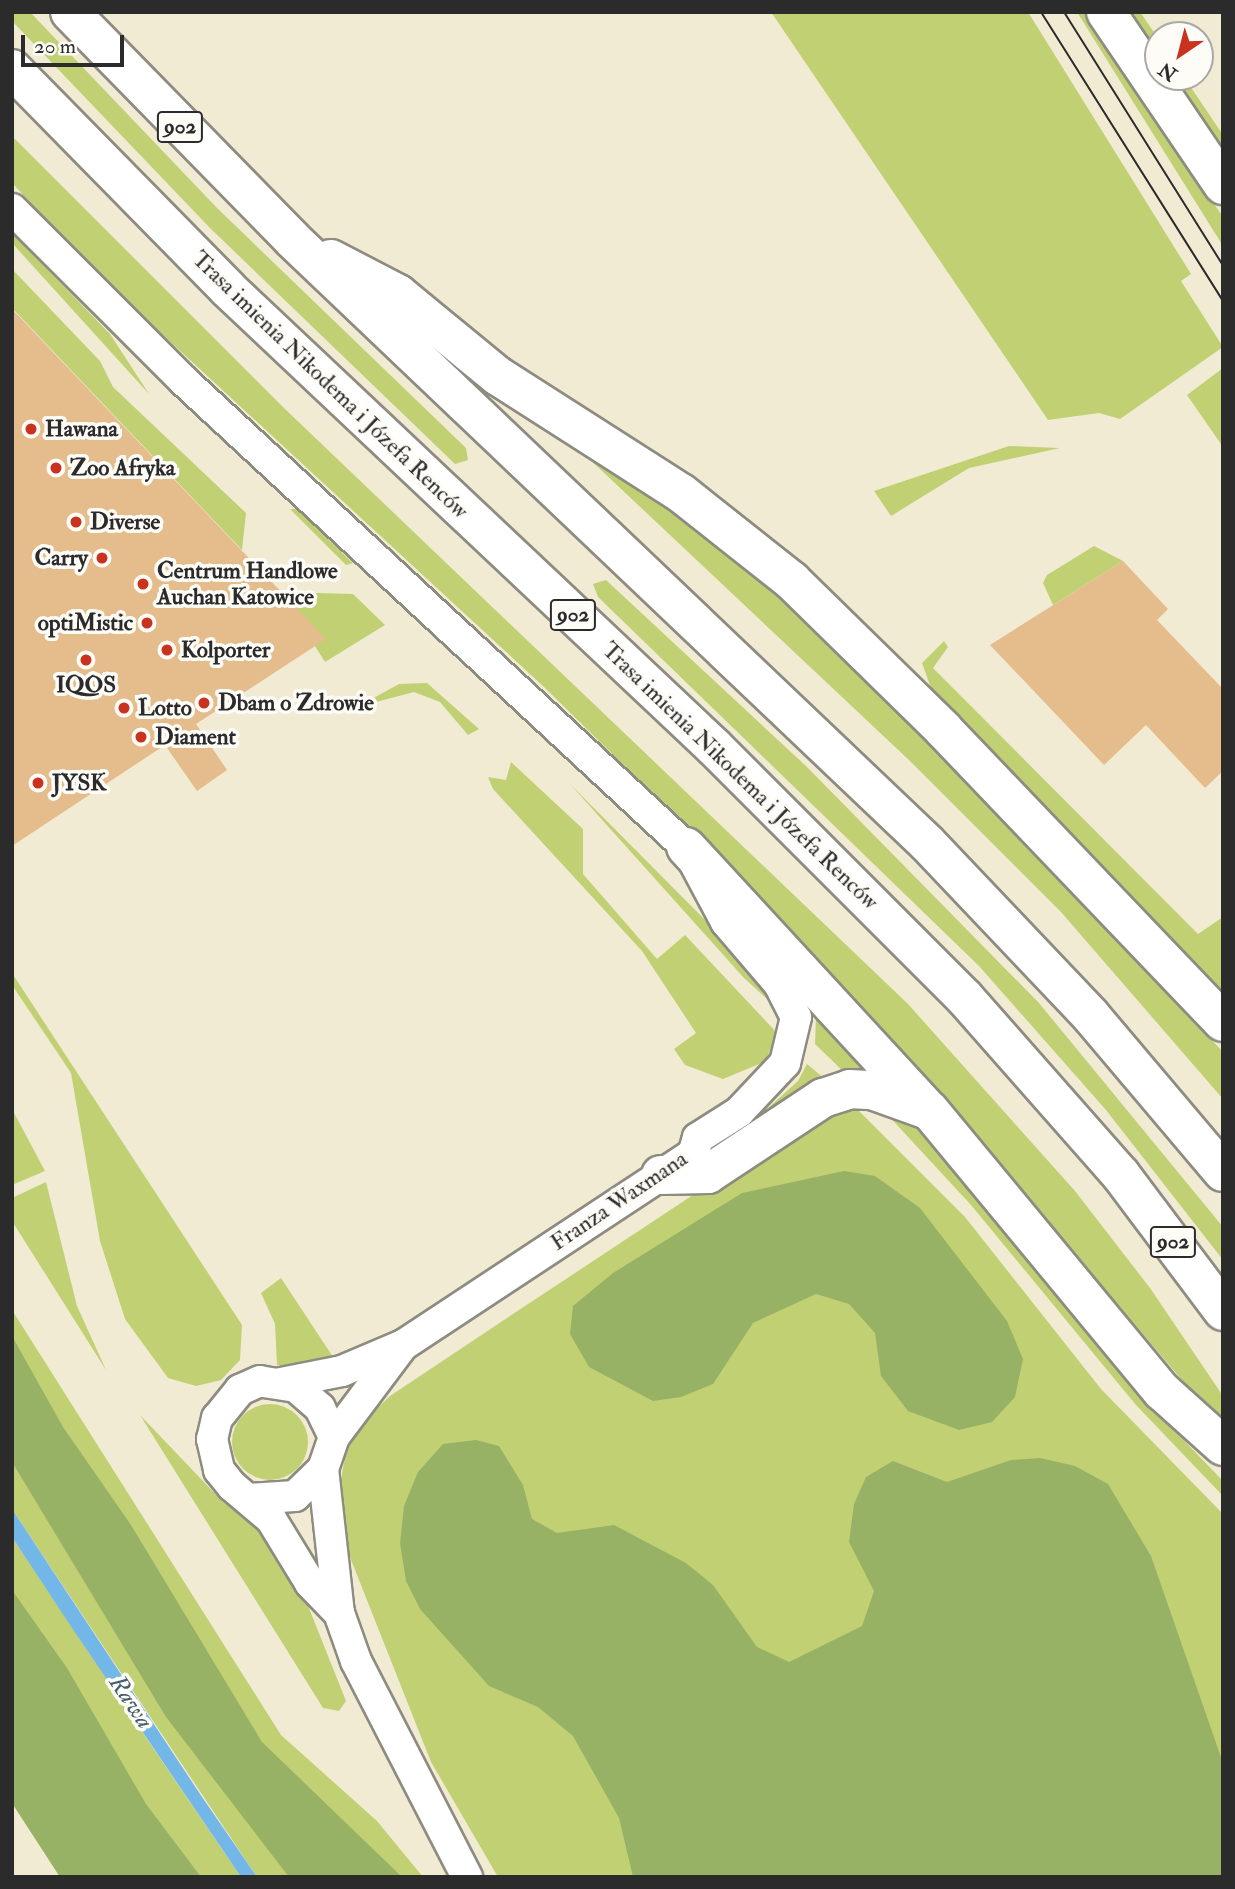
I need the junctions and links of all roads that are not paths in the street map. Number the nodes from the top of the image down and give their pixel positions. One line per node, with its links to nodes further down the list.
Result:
1 (70, 12): 6 (main road, 902)
2 (1106, 12): 4 (main road)
3 (12, 69): 12 (main road, Trasa imienia Nikodema i Józefa Renców / 902)
4 (1223, 185)
5 (12, 209): 7 (street, Franza Waxmana)
6 (292, 239): 8 (main road); 10 (main road, 902)
7 (686, 847): 9 (main road); 11 (street, Franza Waxmana)
8 (1220, 1020)
9 (930, 1111): 11 (main road); 16 (main road)
10 (1223, 1172)
11 (661, 1175): 13 (street, Franza Waxmana)
12 (1223, 1311)
13 (403, 1345): 14 (street); 15 (street)
14 (281, 1383): 15 (street); 18 (street)
15 (334, 1437): 17 (street)
16 (1223, 1446)
17 (323, 1469): 18 (street); 19 (street)
18 (249, 1499): 19 (street)
19 (339, 1613): 20 (street)
20 (467, 1877)

